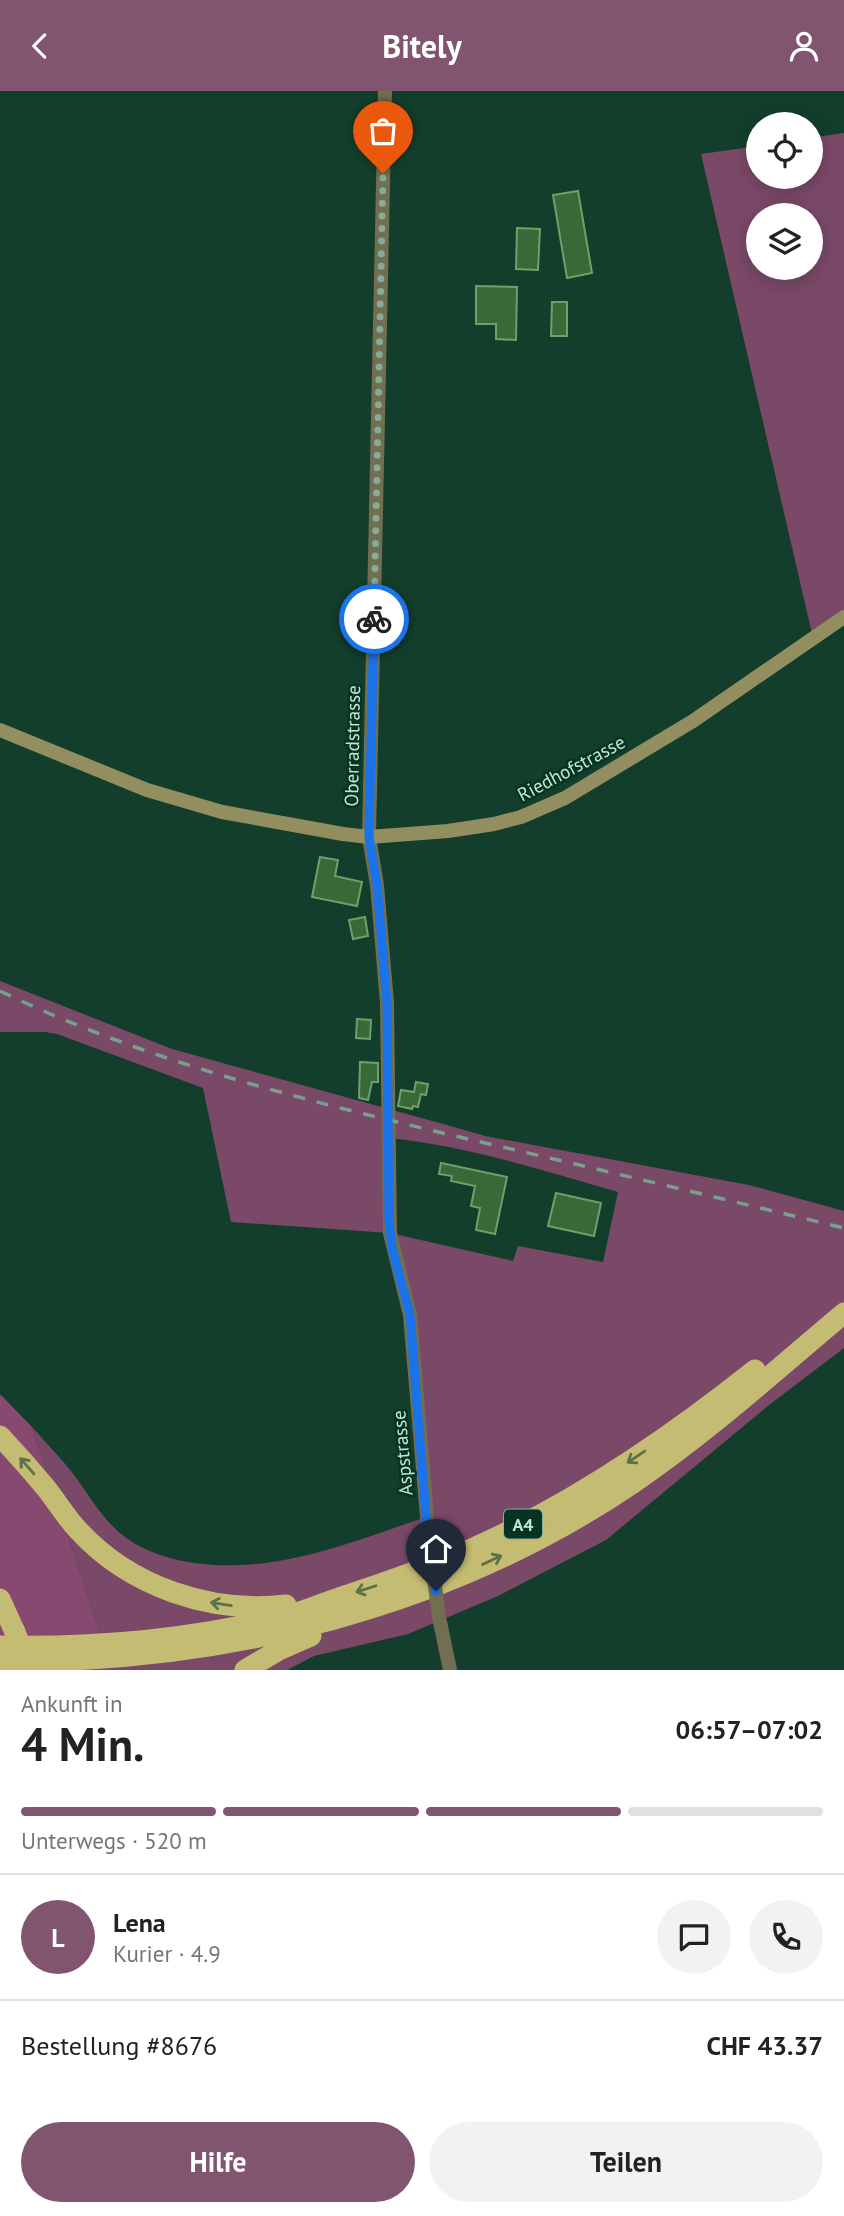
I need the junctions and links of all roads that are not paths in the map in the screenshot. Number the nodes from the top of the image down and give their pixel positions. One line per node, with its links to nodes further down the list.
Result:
1 (385, 91): 4 (street, Oberradstrasse)
2 (844, 617): 4 (street, Riedhofstrasse)
3 (0, 730): 4 (street, Riedhofstrasse)
4 (369, 837): 5 (street, Oberradstrasse)
5 (390, 1233): 18 (street, Aspstrasse, bridge)
6 (844, 1299): 10 (highway, A4, one-way to 10)
7 (844, 1313): 9 (highway, A4, one-way to 7)
8 (0, 1436): 10 (highway, A4, one-way to 8)
9 (407, 1595): 14 (highway, A4); 17 (highway, A4)
10 (337, 1598): 12 (highway, A4)
11 (0, 1599): 12 (highway)
12 (7, 1639): 16 (highway, bridge)
13 (0, 1655): 15 (highway, bridge)
14 (0, 1661)
15 (6, 1670)
16 (30, 1670)
17 (245, 1670)
18 (450, 1670)

